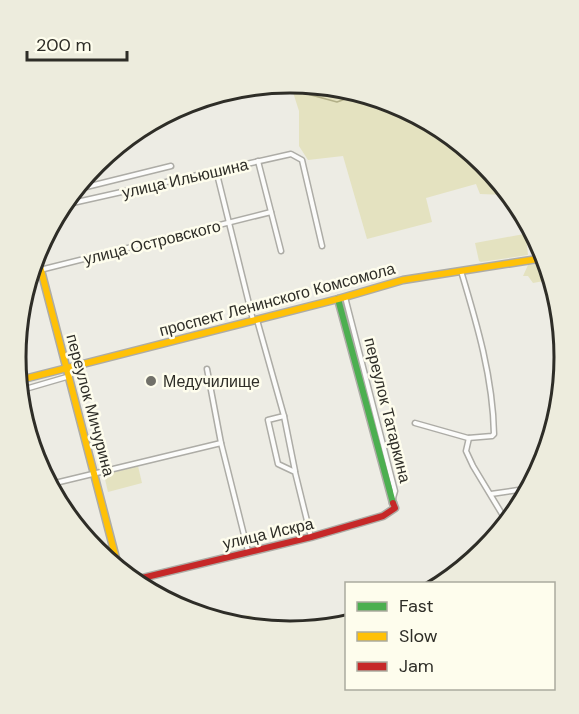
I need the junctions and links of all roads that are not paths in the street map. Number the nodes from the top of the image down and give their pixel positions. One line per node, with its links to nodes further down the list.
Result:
1 (258, 161): 3 (street, улица Ильюшина); 6 (street); 8 (street, улица Ильюшина)
2 (171, 166): 4 (street)
3 (216, 170): 5 (street, улица Ильюшина); 7 (street)
4 (88, 187)
5 (76, 202)
6 (271, 212): 7 (street, улица Островского); 9 (street)
7 (230, 223): 11 (street, улица Островского); 14 (street)
8 (322, 246)
9 (281, 251)
10 (534, 259): 12 (main road, проспект Ленинского Комсомола)
11 (41, 270): 15 (main road, переулок Мичурина)
12 (461, 270): 13 (main road, проспект Ленинского Комсомола); 22 (street)
13 (342, 298): 14 (main road, проспект Ленинского Комсомола); 29 (main road, переулок Татаркина)
14 (255, 320): 15 (main road, проспект Ленинского Комсомола); 20 (street)
15 (68, 368): 17 (main road, переулок Мичурина); 18 (main road, проспект Ленинского Комсомола)
16 (207, 369): 23 (street)
17 (70, 376): 19 (street); 25 (main road, переулок Мичурина)
18 (27, 378)
19 (28, 388)
20 (284, 416): 24 (street); 24 (street)
21 (415, 423): 22 (street)
22 (469, 438): 28 (street)
23 (221, 443): 25 (street); 32 (street)
24 (295, 472): 31 (street)
25 (94, 473): 26 (street); 33 (main road, переулок Мичурина)
26 (57, 482)
27 (517, 490): 28 (street)
28 (491, 494): 30 (street)
29 (392, 501): 31 (main road, улица Искра)
30 (502, 514)
31 (311, 537): 32 (main road, улица Искра)
32 (248, 551): 34 (main road, улица Искра)
33 (115, 555)
34 (144, 578)

